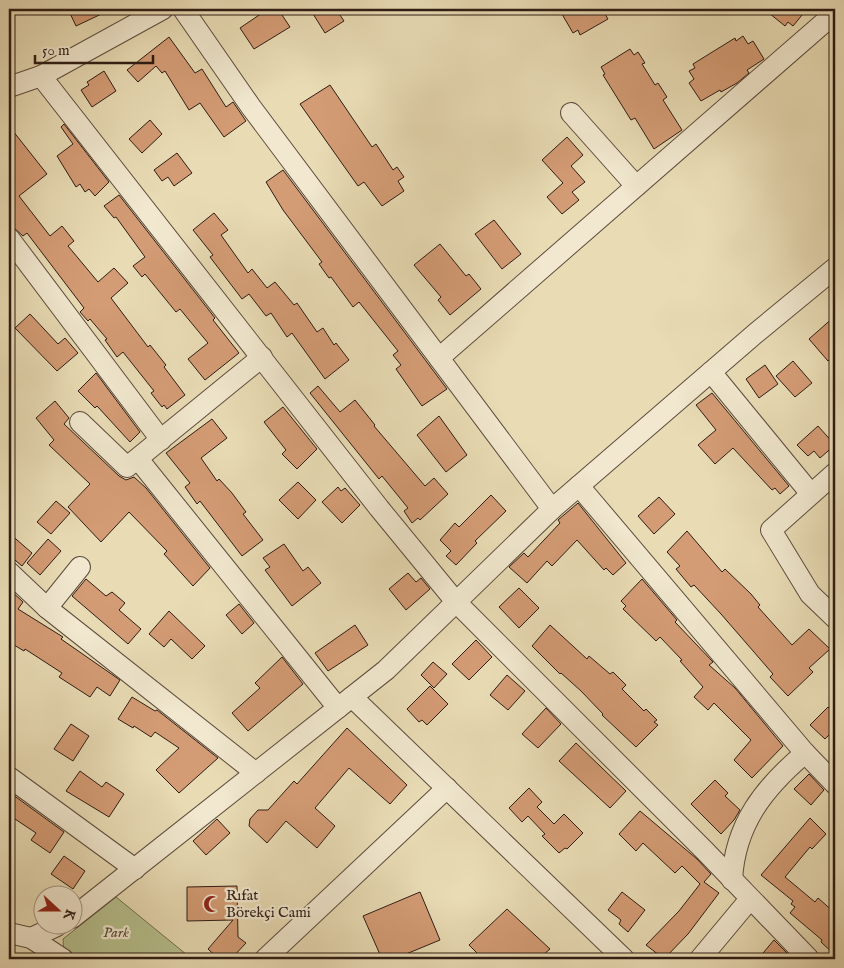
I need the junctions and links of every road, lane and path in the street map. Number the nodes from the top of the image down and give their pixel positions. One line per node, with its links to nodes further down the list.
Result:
1 (162, 9): 4 (street)
2 (184, 9): 11 (street)
3 (835, 13): 7 (street)
4 (41, 76): 5 (street); 10 (street)
5 (9, 87)
6 (571, 113): 7 (street)
7 (636, 186): 11 (street)
8 (9, 238): 14 (street)
9 (835, 268): 12 (street)
10 (262, 357): 14 (street); 22 (street)
11 (439, 358): 19 (street)
12 (711, 372): 17 (street); 18 (street)
13 (80, 422): 15 (street)
14 (162, 440): 15 (street)
15 (138, 459): 25 (street)
16 (835, 473): 18 (street)
17 (579, 486): 19 (street); 26 (street)
18 (811, 494): 24 (street)
19 (552, 510): 22 (street)
20 (80, 567): 23 (street)
21 (9, 572): 23 (street)
22 (456, 602): 25 (street); 32 (street)
23 (47, 608): 27 (street)
24 (835, 618)
25 (345, 702): 27 (street); 30 (street)
26 (805, 753): 29 (street); 32 (street)
27 (256, 773): 31 (street)
28 (9, 777): 31 (street)
29 (835, 784)
30 (447, 788): 39 (street); 40 (street)
31 (136, 869): 34 (street)
32 (732, 880): 33 (street)
33 (750, 899): 41 (street); 42 (street)
34 (82, 910)
35 (9, 933): 37 (street)
36 (35, 936): 37 (street)
37 (31, 938): 38 (street)
38 (63, 959)
39 (266, 959)
40 (624, 959)
41 (700, 959)
42 (809, 959)

